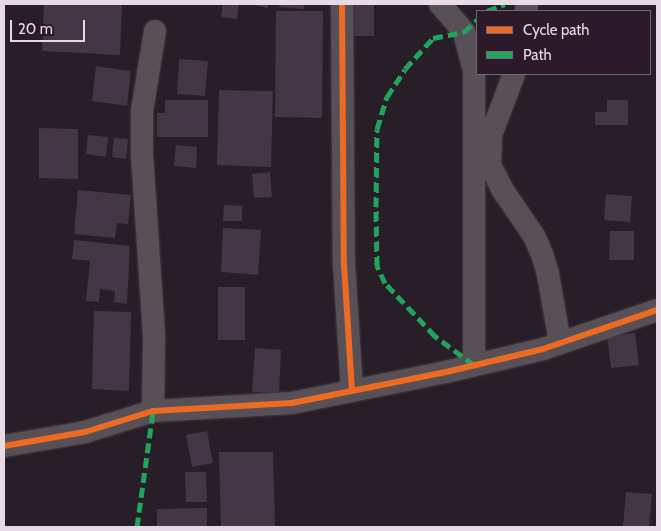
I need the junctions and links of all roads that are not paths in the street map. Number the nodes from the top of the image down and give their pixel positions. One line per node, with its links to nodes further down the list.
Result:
1 (342, 4): 8 (street)
2 (440, 4): 7 (street)
3 (155, 30): 9 (street)
4 (514, 75): 6 (street)
5 (657, 310): 6 (street)
6 (560, 343): 7 (street)
7 (474, 365): 8 (street)
8 (352, 390): 9 (street)
9 (153, 411): 10 (street)
10 (4, 446)

